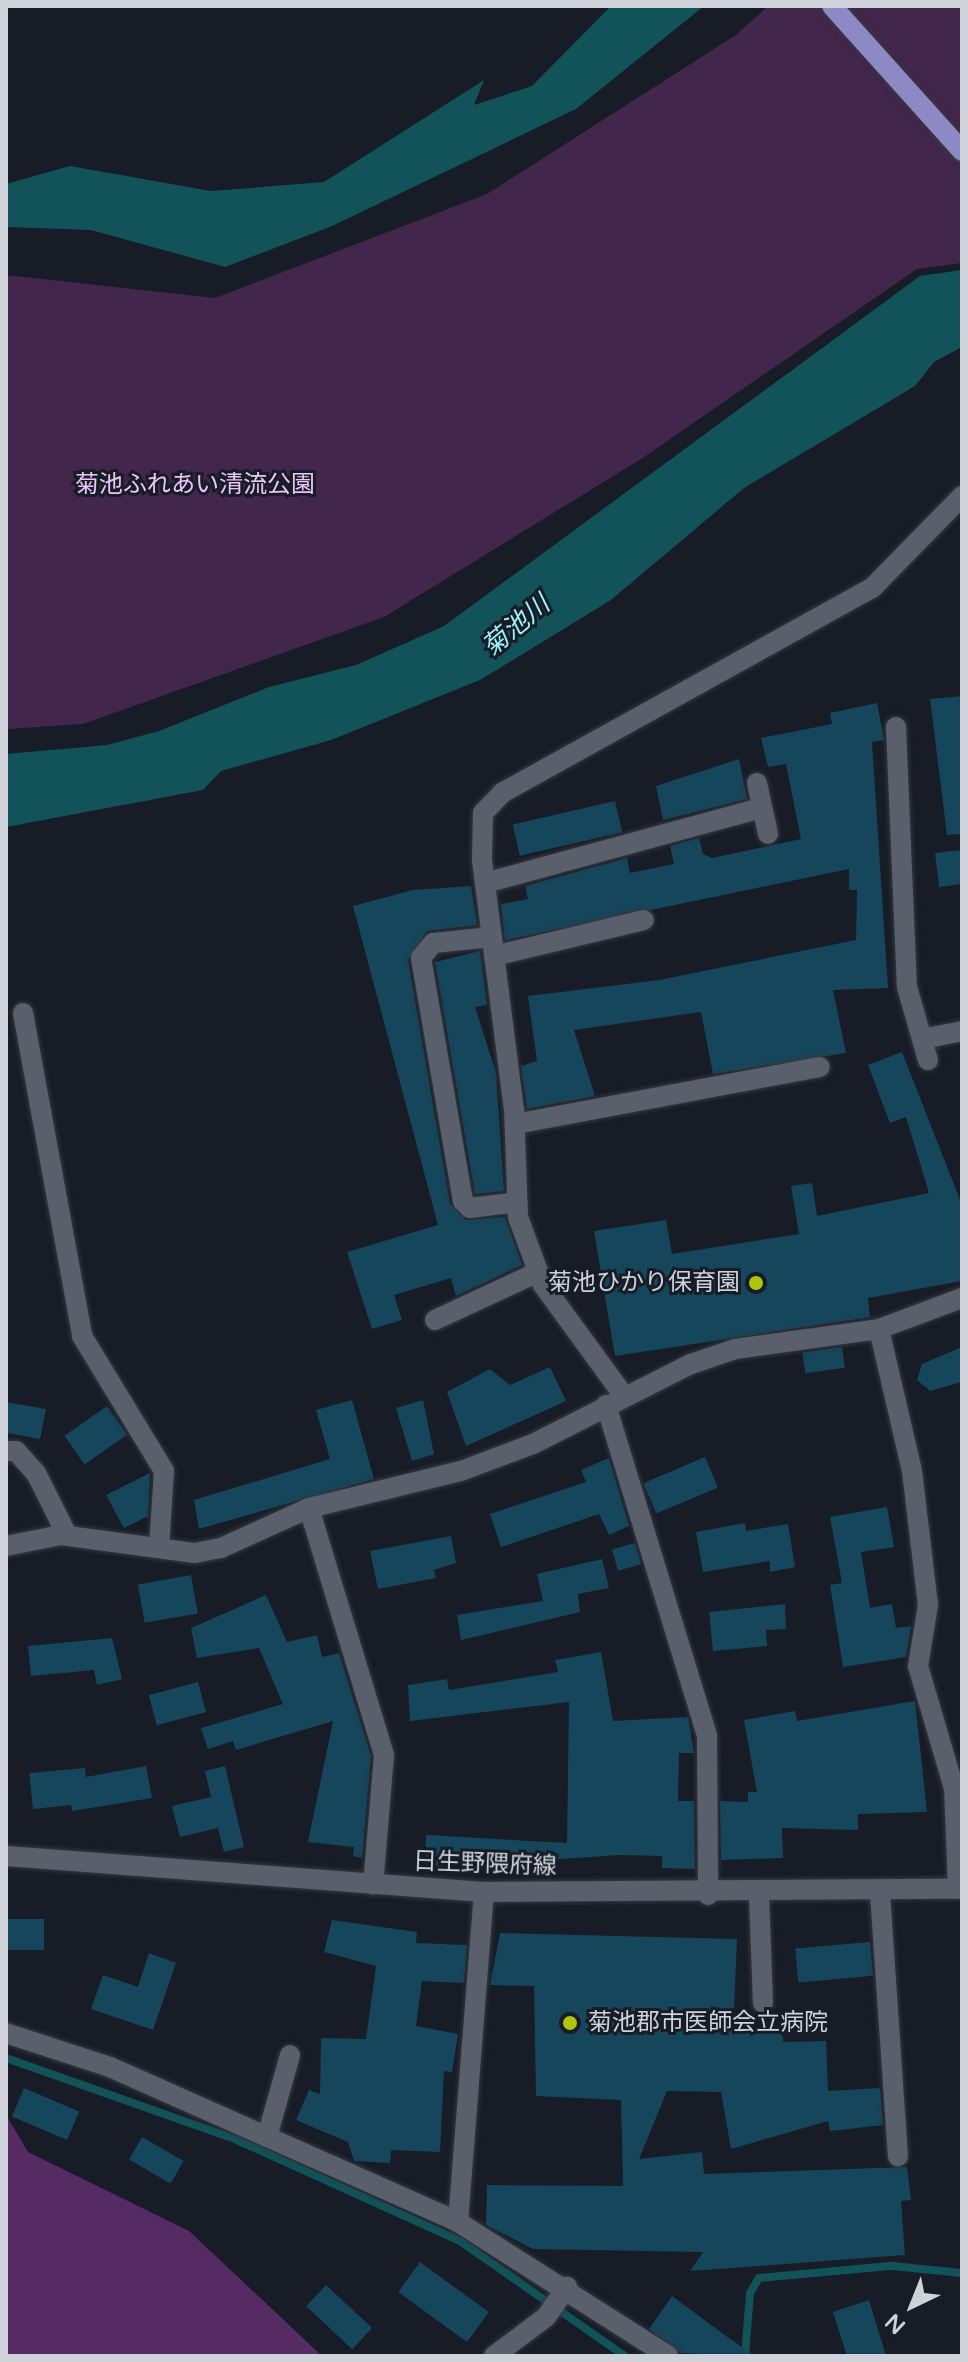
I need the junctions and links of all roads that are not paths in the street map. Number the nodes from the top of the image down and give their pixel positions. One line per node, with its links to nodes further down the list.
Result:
1 (832, 6): 2 (main road)
2 (962, 151)
3 (962, 496): 8 (street)
4 (896, 727): 13 (street)
5 (757, 783): 6 (street)
6 (762, 808): 7 (street); 8 (street)
7 (768, 834)
8 (485, 883): 10 (street)
9 (644, 920): 10 (street)
10 (493, 946): 16 (street); 17 (street)
11 (23, 1013): 27 (street)
12 (962, 1031): 13 (street)
13 (927, 1038): 14 (street)
14 (928, 1060)
15 (820, 1067): 16 (street)
16 (515, 1124): 17 (street)
17 (518, 1202): 18 (street)
18 (538, 1272): 20 (street); 22 (street)
19 (962, 1298): 21 (street)
20 (435, 1320)
21 (879, 1329): 22 (street); 30 (street)
22 (615, 1400): 24 (street); 33 (street)
23 (6, 1451): 25 (street)
24 (309, 1508): 27 (street); 29 (street)
25 (67, 1535): 26 (street); 27 (street)
26 (6, 1546)
27 (159, 1548)
28 (6, 1856): 29 (street, 日生野隈府線)
29 (373, 1885): 31 (street, 日生野隈府線)
30 (960, 1889): 32 (street, 日生野隈府線)
31 (484, 1892): 33 (street, 日生野隈府線); 40 (street)
32 (880, 1893): 34 (street, 日生野隈府線); 39 (street)
33 (708, 1895): 34 (street, 日生野隈府線)
34 (759, 1895): 35 (street)
35 (763, 2003)
36 (6, 2033): 38 (street)
37 (290, 2055): 38 (street)
38 (267, 2137): 40 (street)
39 (898, 2156)
40 (458, 2222): 41 (street)
41 (567, 2287): 42 (street); 43 (street)
42 (494, 2356)
43 (668, 2356)

